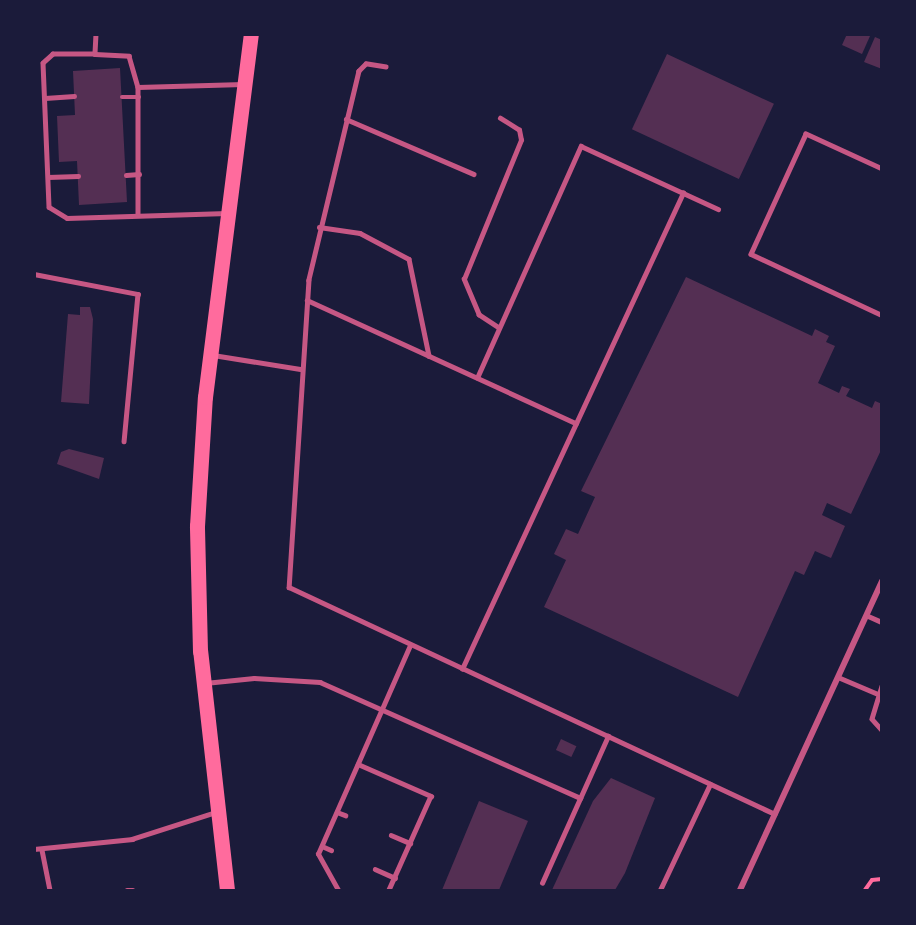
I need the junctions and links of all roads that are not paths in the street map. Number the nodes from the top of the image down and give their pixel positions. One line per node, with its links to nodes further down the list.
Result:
1 (96, 34): 3 (lane)
2 (251, 34): 5 (main road)
3 (95, 54): 6 (lane); 10 (lane)
4 (386, 67): 12 (lane)
5 (243, 84): 6 (lane); 22 (main road)
6 (138, 87): 9 (lane)
7 (74, 96): 10 (lane)
8 (122, 97): 9 (lane)
9 (139, 97): 14 (lane)
10 (45, 98): 18 (lane)
11 (500, 118): 27 (lane)
12 (346, 119): 15 (lane); 23 (lane)
13 (882, 169): 26 (lane)
14 (139, 174): 16 (lane); 21 (lane)
15 (474, 174)
16 (126, 175)
17 (78, 176): 18 (lane)
18 (48, 177): 21 (lane)
19 (683, 193): 20 (lane); 27 (lane); 32 (lane)
20 (718, 209)
21 (138, 213): 22 (lane)
22 (231, 213): 28 (main road)
23 (319, 227): 25 (lane); 29 (lane)
24 (34, 274): 33 (lane)
25 (307, 300): 29 (lane); 30 (lane)
26 (882, 315)
27 (499, 328): 31 (lane)
28 (211, 355): 30 (lane); 40 (main road)
29 (429, 356): 31 (lane)
30 (300, 369): 37 (lane)
31 (477, 378): 32 (lane)
32 (576, 423): 38 (lane)
33 (124, 441)
34 (882, 581): 35 (street)
35 (866, 615): 36 (lane); 39 (street)
36 (882, 622)
37 (410, 645): 38 (lane); 43 (lane)
38 (462, 669): 45 (lane)
39 (838, 677): 42 (lane); 51 (street)
40 (203, 683): 43 (lane); 49 (main road)
41 (882, 686): 42 (lane)
42 (878, 694): 44 (lane)
43 (382, 709): 46 (lane); 48 (lane)
44 (882, 730)
45 (608, 736): 47 (lane); 48 (lane)
46 (358, 764): 50 (lane); 54 (lane)
47 (710, 784): 51 (lane); 68 (lane)
48 (580, 798): 61 (lane)
49 (216, 812): 57 (lane); 65 (main road)
50 (337, 812): 52 (lane); 55 (lane)
51 (775, 814): 69 (street)
52 (345, 816)
53 (391, 835): 54 (lane)
54 (410, 843): 60 (lane)
55 (322, 846): 58 (lane); 66 (lane)
56 (34, 849): 57 (lane)
57 (42, 850): 62 (lane)
58 (331, 850)
59 (375, 869): 60 (lane)
60 (395, 878): 67 (lane)
61 (542, 884)
62 (50, 891)
63 (127, 891): 64 (lane)
64 (133, 891)
65 (227, 891)
66 (338, 891)
67 (389, 891)
68 (660, 891)
69 (740, 891)

